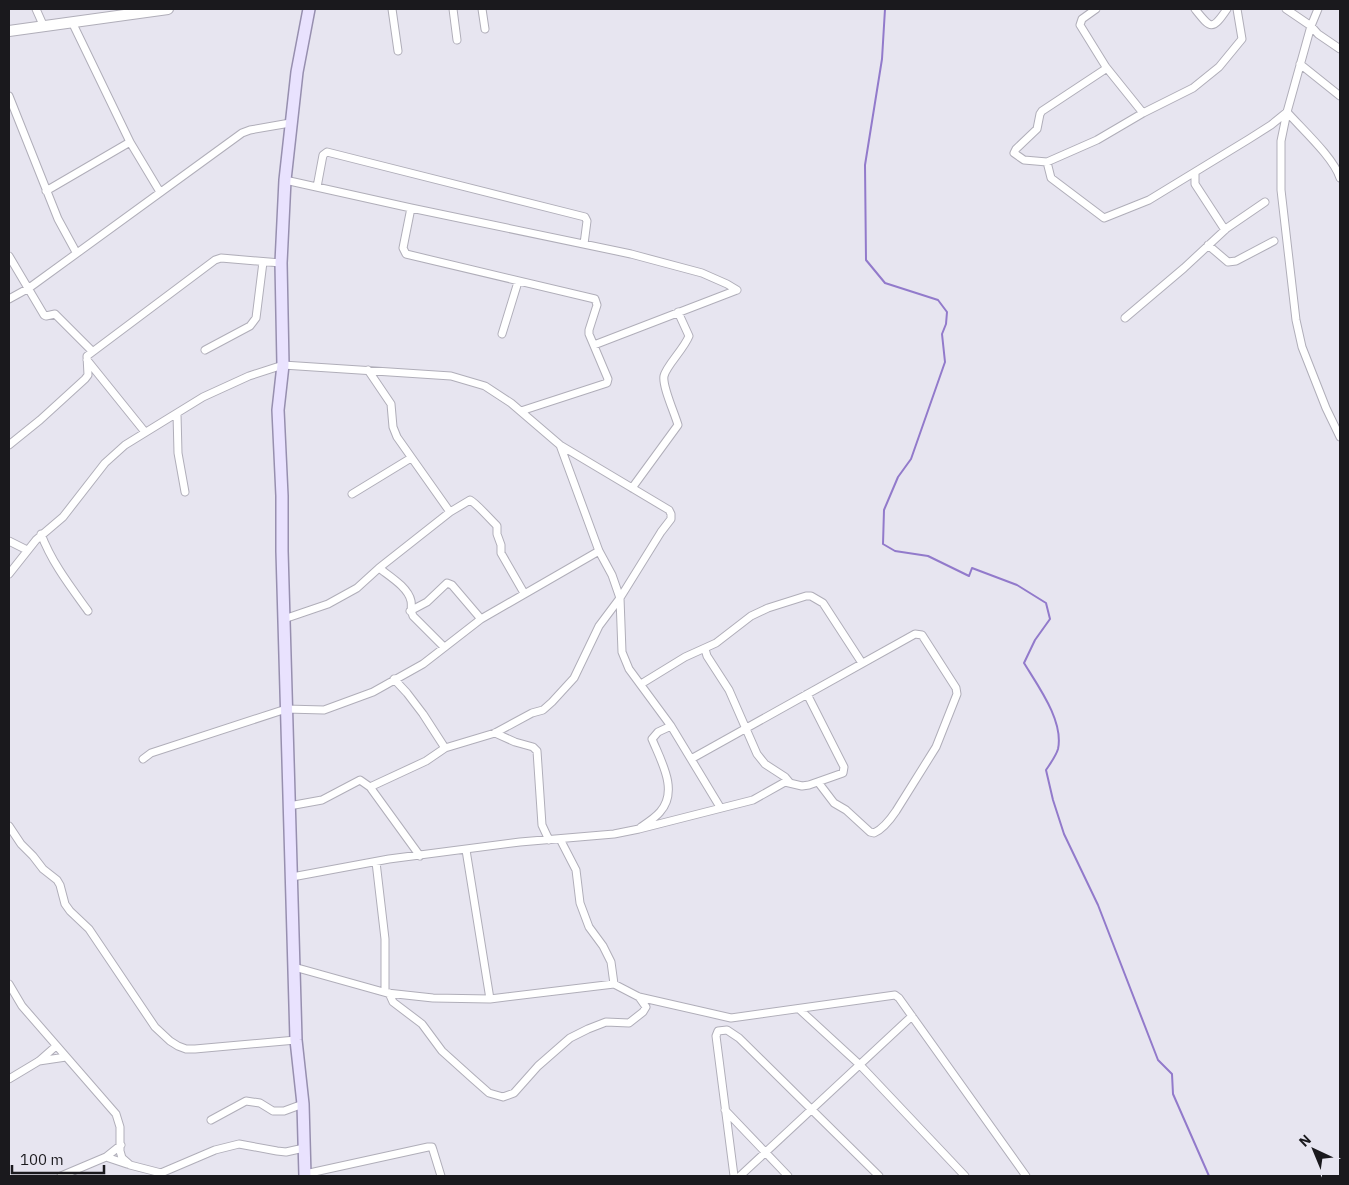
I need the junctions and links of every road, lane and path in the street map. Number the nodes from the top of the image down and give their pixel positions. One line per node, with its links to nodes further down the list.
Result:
1 (36, 9): 16 (street)
2 (168, 9): 13 (street)
3 (309, 9): 28 (main road)
4 (392, 9): 21 (street)
5 (453, 9): 19 (street)
6 (482, 9): 17 (street)
7 (1096, 9): 23 (street)
8 (1194, 9): 9 (street)
9 (1227, 9)
10 (1237, 9): 27 (street)
11 (1286, 9): 15 (street)
12 (1318, 9): 15 (street)
13 (145, 10): 14 (street)
14 (72, 22): 16 (street); 29 (street)
15 (1311, 26): 20 (street); 22 (street)
16 (44, 27): 18 (street)
17 (485, 29)
18 (9, 31)
19 (457, 40)
20 (1340, 49)
21 (398, 51)
22 (1300, 64): 25 (street); 26 (street)
23 (1106, 67): 27 (street); 30 (street)
24 (9, 96): 35 (street)
25 (1340, 96)
26 (1286, 112): 31 (street); 32 (street); 62 (street)
27 (1143, 113): 30 (street)
28 (290, 123): 33 (main road); 36 (street)
29 (130, 142): 35 (street); 36 (street)
30 (1047, 162): 31 (street)
31 (1194, 173): 39 (street)
32 (1340, 178)
33 (284, 180): 34 (street); 46 (main road)
34 (317, 187): 38 (street); 41 (street)
35 (46, 191): 43 (street)
36 (160, 192): 43 (street)
37 (1265, 202): 39 (street)
38 (411, 208): 41 (street); 47 (street)
39 (1225, 230): 42 (street)
40 (1274, 241): 42 (street)
41 (584, 244): 50 (street)
42 (1208, 245): 51 (street)
43 (76, 252): 48 (street)
44 (9, 256): 48 (street)
45 (263, 262): 46 (street); 54 (street); 55 (street)
46 (281, 264): 57 (main road)
47 (518, 282): 52 (street); 53 (street)
48 (29, 288): 49 (street); 55 (street)
49 (9, 299)
50 (678, 312): 53 (street); 66 (street)
51 (1125, 318)
52 (502, 334)
53 (594, 345): 59 (street)
54 (205, 350)
55 (92, 351): 56 (street)
56 (87, 360): 61 (street); 63 (street)
57 (283, 365): 58 (street); 60 (street); 80 (main road)
58 (368, 370): 59 (street); 65 (street)
59 (521, 411): 64 (street)
60 (177, 414): 61 (street); 67 (street)
61 (145, 432): 70 (street)
62 (1340, 437)
63 (9, 444)
64 (560, 445): 66 (street); 73 (street)
65 (410, 458): 68 (street); 69 (street)
66 (632, 488): 77 (street)
67 (185, 492)
68 (352, 494)
69 (450, 512): 74 (street); 76 (street)
70 (41, 534): 72 (street); 78 (street)
71 (9, 541): 72 (street)
72 (27, 550): 75 (street)
73 (599, 551): 76 (street); 77 (street)
74 (380, 568): 79 (street); 80 (street)
75 (9, 574)
76 (524, 593): 81 (street)
77 (620, 598): 86 (street); 91 (street)
78 (88, 611)
79 (410, 611): 81 (street); 82 (street)
80 (284, 618): 88 (main road)
81 (481, 619): 82 (street)
82 (444, 647): 85 (street)
83 (706, 649): 84 (street); 86 (street); 90 (street)
84 (862, 663): 87 (street); 96 (street)
85 (394, 680): 88 (street); 92 (street)
86 (641, 684): 89 (street)
87 (807, 694): 90 (street); 96 (street)
88 (286, 709): 93 (street); 98 (main road)
89 (671, 726): 94 (street); 102 (street)
90 (746, 729): 94 (street); 95 (street)
91 (495, 733): 92 (street); 100 (street)
92 (445, 748): 97 (street)
93 (143, 759)
94 (691, 759): 99 (street)
95 (790, 782): 96 (street); 99 (street)
96 (818, 782)
97 (370, 787): 98 (street); 107 (street)
98 (289, 806): 109 (main road)
99 (720, 807): 102 (street)
100 (542, 825): 104 (street); 105 (street)
101 (9, 826): 118 (street)
102 (639, 829): 103 (street)
103 (560, 839): 104 (street); 112 (street)
104 (549, 840): 105 (street)
105 (535, 841): 106 (street)
106 (466, 850): 107 (street); 115 (street)
107 (420, 856): 108 (street)
108 (376, 862): 109 (street); 113 (street)
109 (292, 877): 110 (main road)
110 (294, 968): 113 (street); 118 (main road)
111 (9, 984): 119 (street)
112 (614, 984): 114 (street); 115 (street)
113 (387, 993): 114 (street); 115 (street)
114 (639, 997): 116 (street)
115 (490, 998)
116 (799, 1009): 117 (street); 122 (street)
117 (912, 1016): 122 (street); 141 (street)
118 (296, 1040): 124 (main road)
119 (56, 1046): 120 (street); 121 (street)
120 (66, 1057): 121 (street); 128 (street)
121 (39, 1061): 123 (street)
122 (860, 1065): 125 (street); 140 (street)
123 (9, 1078)
124 (303, 1104): 127 (street); 129 (main road)
125 (812, 1109): 126 (street); 130 (street); 139 (street)
126 (725, 1110): 130 (street); 136 (street)
127 (211, 1120)
128 (120, 1145): 131 (street); 132 (street)
129 (304, 1148): 132 (street); 133 (main road)
130 (764, 1153): 137 (street); 138 (street)
131 (106, 1158): 132 (street); 134 (street)
132 (130, 1166)
133 (305, 1175): 135 (street)
134 (61, 1176)
135 (442, 1176)
136 (734, 1176)
137 (740, 1176)
138 (788, 1176)
139 (879, 1176)
140 (964, 1176)
141 (1026, 1176)

